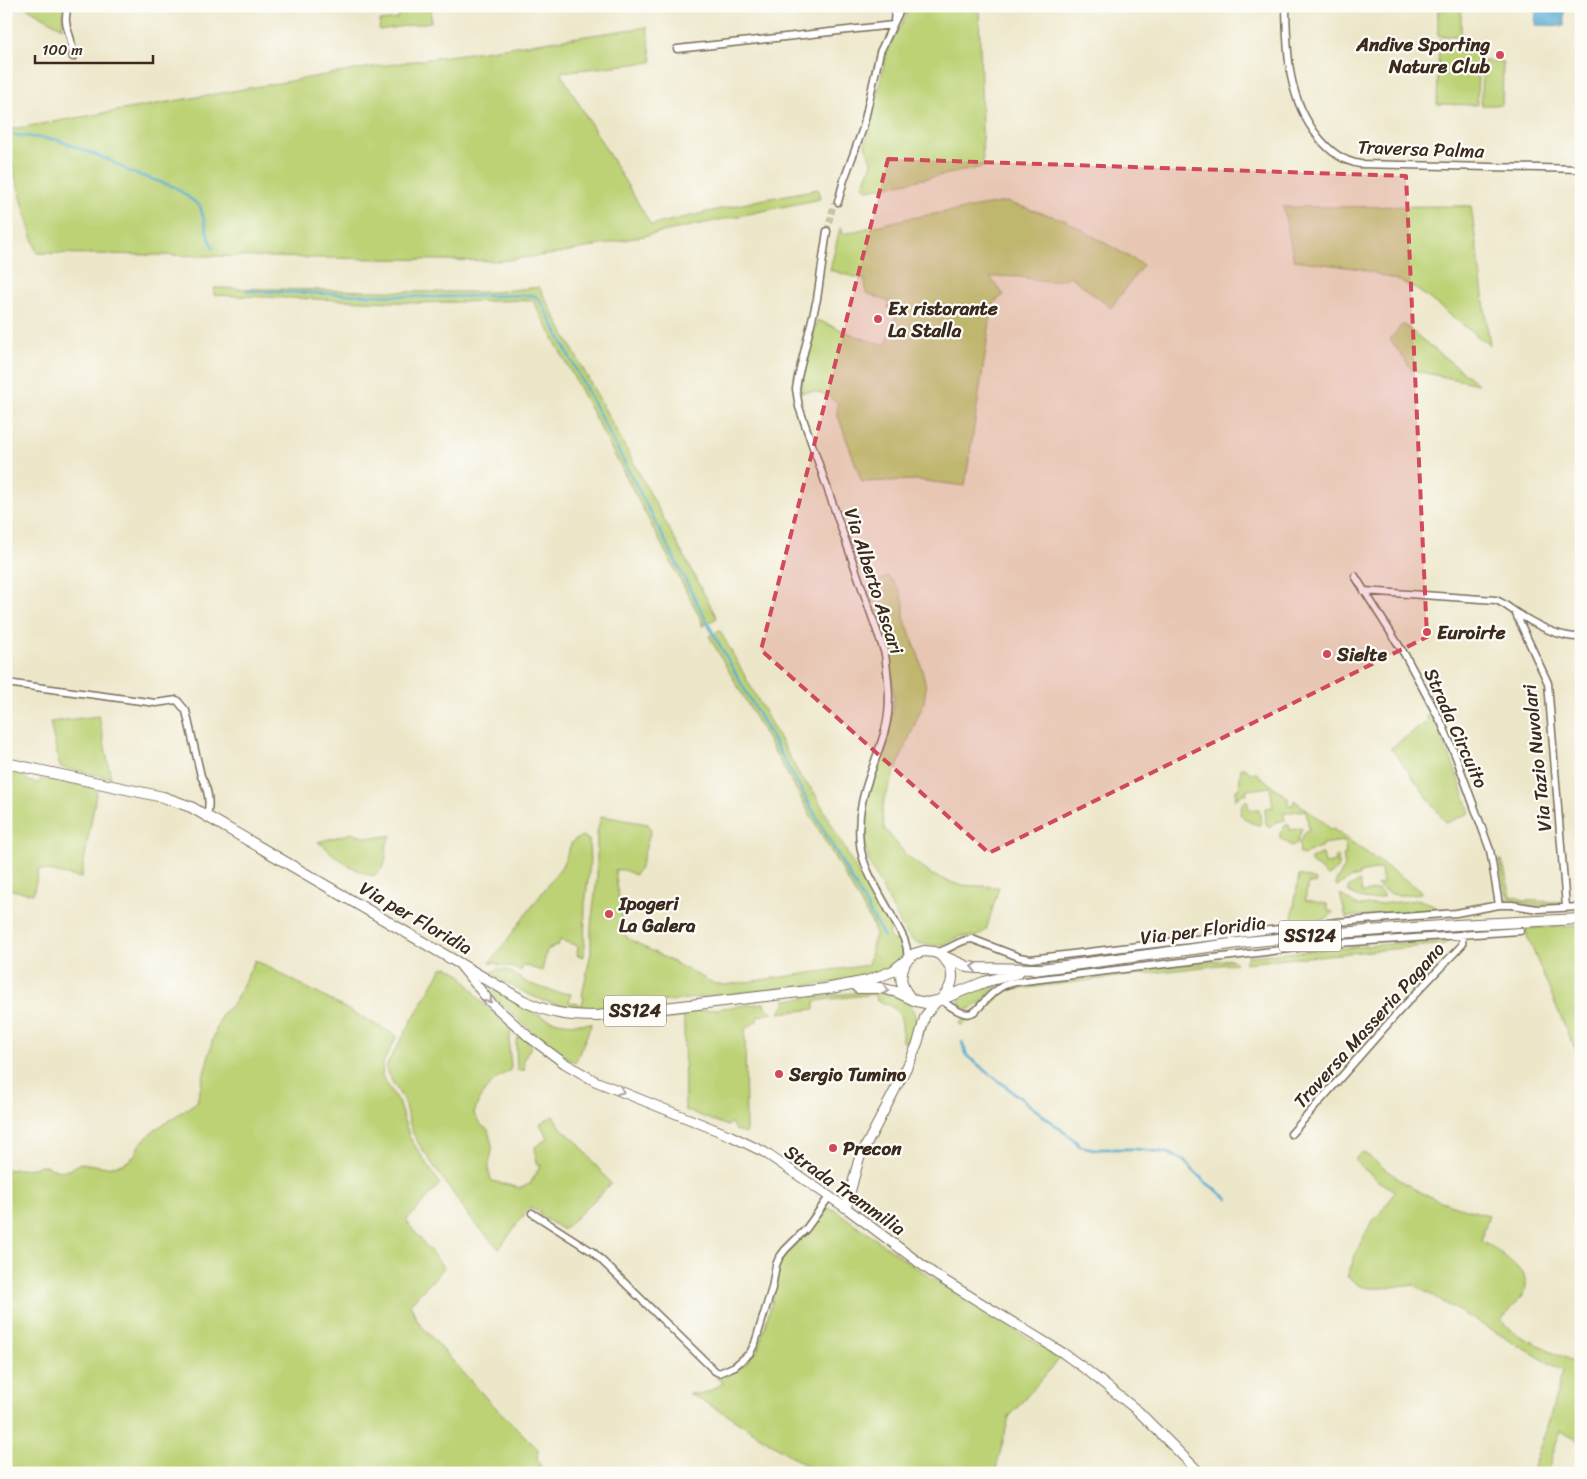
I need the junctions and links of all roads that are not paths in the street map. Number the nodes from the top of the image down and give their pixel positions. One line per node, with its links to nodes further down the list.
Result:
1 (68, 6): 6 (street)
2 (1286, 6): 7 (street, Traversa Palma)
3 (899, 7): 4 (street)
4 (893, 25): 5 (street); 8 (street)
5 (677, 49)
6 (73, 57)
7 (1581, 169)
8 (836, 202)
9 (829, 231): 23 (street, Via Alberto Ascari)
10 (1355, 576): 11 (street, Strada Circuito)
11 (1364, 591): 12 (street); 17 (street, Strada Circuito)
12 (1514, 612): 13 (street); 18 (street, Via Tazio Nuvolari)
13 (1581, 637)
14 (6, 683): 16 (street)
15 (6, 763): 16 (main road, Via per Floridia)
16 (207, 815): 26 (main road, Via per Floridia)
17 (1498, 906): 18 (street); 24 (street)
18 (1566, 907): 19 (street)
19 (1581, 907)
20 (1581, 919): 29 (main road, Via per Floridia / SS124)
21 (1520, 931): 22 (street)
22 (1463, 934): 32 (street); 34 (street, Traversa Masseria Pagano)
23 (906, 942): 25 (street); 27 (street)
24 (959, 942): 25 (street); 28 (street)
25 (932, 952): 27 (main road); 28 (main road)
26 (458, 962): 30 (main road, Via per Floridia / SS124); 35 (main road, Strada Tremmilia, one-way to 35)
27 (906, 962): 30 (main road); 31 (main road)
28 (952, 964): 29 (main road, one-way to 28); 32 (main road)
29 (1040, 969): 32 (main road)
30 (825, 989): 31 (main road, one-way to 31)
31 (913, 999): 32 (main road); 33 (main road)
32 (940, 999): 33 (main road)
33 (922, 1026): 36 (main road)
34 (1291, 1134)
35 (829, 1197): 36 (main road, Strada Tremmilia); 37 (street)
36 (846, 1208): 38 (main road, Strada Tremmilia)
37 (532, 1213)
38 (1200, 1473)

